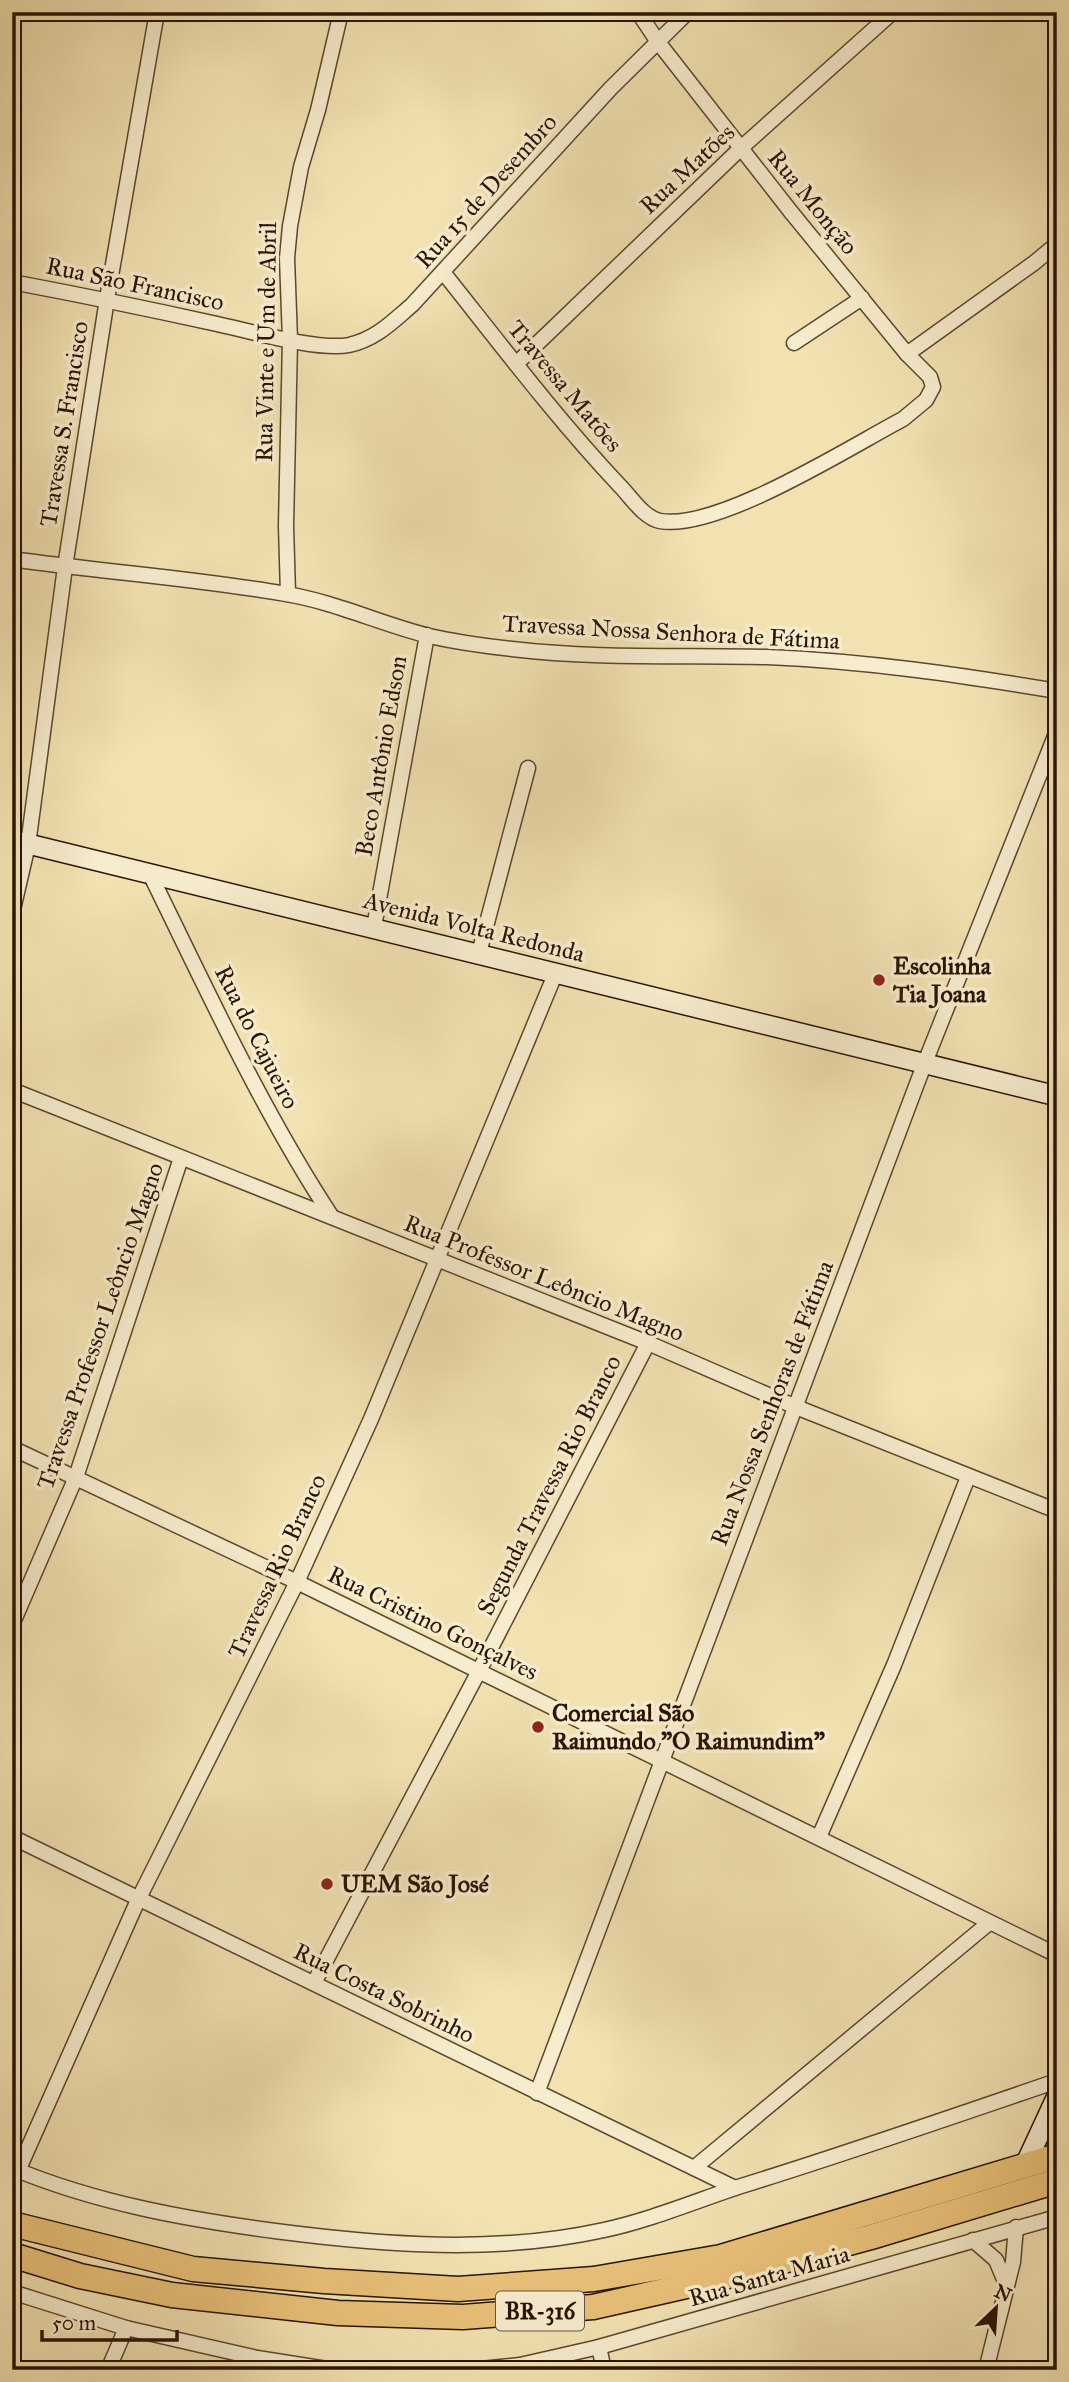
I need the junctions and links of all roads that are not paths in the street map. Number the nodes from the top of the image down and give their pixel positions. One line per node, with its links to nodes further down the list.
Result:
1 (157, 12): 12 (street, Travessa S. Francisco)
2 (341, 12): 13 (street, Rua Vinte e Um de Abril)
3 (638, 12): 6 (street, Rua Monção)
4 (688, 12): 6 (street, Rua 15 de Desembro)
5 (893, 12): 7 (street, Rua Matões)
6 (658, 41): 7 (street, Rua Monção); 9 (street, Rua 15 de Desembro)
7 (741, 148): 11 (street, Rua Monção); 16 (street, Rua Matões)
8 (1057, 244): 15 (street)
9 (443, 272): 13 (street, Rua 15 de Desembro); 16 (street, Travessa Matões)
10 (12, 282): 12 (street, Rua São Francisco)
11 (862, 298): 14 (street); 15 (street, Rua Monção)
12 (107, 299): 13 (street, Rua São Francisco); 19 (street, Travessa S. Francisco)
13 (290, 340): 20 (street, Rua Vinte e Um de Abril)
14 (794, 343)
15 (907, 354): 17 (street, Rua Monção)
16 (516, 364): 17 (street, Travessa Matões)
17 (659, 521)
18 (12, 559): 19 (street, Travessa Nossa Senhora de Fátima)
19 (65, 567): 20 (street, Travessa Nossa Senhora de Fátima); 25 (street, Travessa S. Francisco)
20 (288, 594): 21 (street, Travessa Nossa Senhora de Fátima)
21 (427, 635): 22 (street, Travessa Nossa Senhora de Fátima); 28 (street, Beco Antônio Edson)
22 (1057, 691)
23 (1057, 731): 31 (street, Rua Nossa Senhoras de Fátima)
24 (528, 768): 29 (street)
25 (20, 843): 26 (street, Avenida Volta Redonda); 27 (street, Travessa S. Francisco)
26 (150, 874): 28 (street, Avenida Volta Redonda); 36 (street, Rua do Cajueiro)
27 (12, 914)
28 (374, 927): 29 (street, Avenida Volta Redonda)
29 (479, 953): 30 (street, Avenida Volta Redonda)
30 (556, 972): 31 (street, Avenida Volta Redonda); 37 (street, Travessa Rio Branco)
31 (924, 1065): 33 (street, Avenida Volta Redonda); 34 (street, Avenida Volta Redonda); 39 (street, Rua Nossa Senhoras de Fátima)
32 (12, 1090): 35 (street, Rua Professor Leôncio Magno)
33 (1057, 1096)
34 (1057, 1108)
35 (181, 1158): 36 (street, Rua Professor Leôncio Magno); 41 (street, Travessa Professor Leôncio Magno)
36 (332, 1217): 37 (street, Rua Professor Leôncio Magno)
37 (438, 1261): 38 (street, Rua Professor Leôncio Magno); 44 (street, Travessa Rio Branco)
38 (648, 1343): 39 (street, Rua Professor Leôncio Magno); 46 (street, Segunda Travessa Rio Branco)
39 (796, 1407): 42 (street, Rua Professor Leôncio Magno); 47 (street, Rua Nossa Senhoras de Fátima)
40 (12, 1448): 41 (street, Rua Cristino Gonçalves)
41 (76, 1477): 44 (street, Rua Cristino Gonçalves); 45 (street, Travessa Professor Leôncio Magno)
42 (968, 1477): 43 (street, Rua Professor Leôncio Magno); 49 (street)
43 (1057, 1511)
44 (297, 1582): 46 (street, Rua Cristino Gonçalves); 50 (street, Travessa Rio Branco)
45 (12, 1625)
46 (479, 1671): 47 (street, Rua Cristino Gonçalves); 53 (street, Segunda Travessa Rio Branco)
47 (663, 1761): 49 (street, Rua Cristino Gonçalves); 55 (street, Rua Nossa Senhoras de Fátima)
48 (12, 1837): 50 (street, Rua Costa Sobrinho)
49 (819, 1837): 51 (street, Rua Cristino Gonçalves)
50 (138, 1900): 53 (street, Rua Costa Sobrinho); 60 (street, Travessa Rio Branco)
51 (989, 1923): 52 (street, Rua Cristino Gonçalves); 59 (street)
52 (1057, 1955)
53 (314, 1983): 55 (street, Rua Costa Sobrinho)
54 (1057, 2081): 62 (street)
55 (537, 2093): 59 (street, Rua Costa Sobrinho)
56 (1057, 2096): 58 (street)
57 (1057, 2156): 58 (highway, BR-316)
58 (1024, 2165): 64 (highway, BR-316)
59 (694, 2168): 62 (street, Rua Costa Sobrinho)
60 (15, 2170): 62 (street)
61 (1057, 2180): 67 (highway, BR-316)
62 (735, 2188)
63 (1057, 2217): 65 (street, Rua Santa Maria)
64 (12, 2224)
65 (1016, 2227): 66 (street, Rua Santa Maria); 68 (street)
66 (973, 2240): 68 (street); 71 (street, Rua Santa Maria)
67 (12, 2255)
68 (1006, 2284): 77 (street)
69 (12, 2292): 70 (street)
70 (126, 2328): 73 (street); 74 (street)
71 (599, 2347): 72 (street, Rua Santa Maria); 76 (street)
72 (520, 2367): 75 (street, Rua Santa Maria)
73 (108, 2370)
74 (333, 2370)
75 (471, 2370)
76 (604, 2370)
77 (986, 2370)

